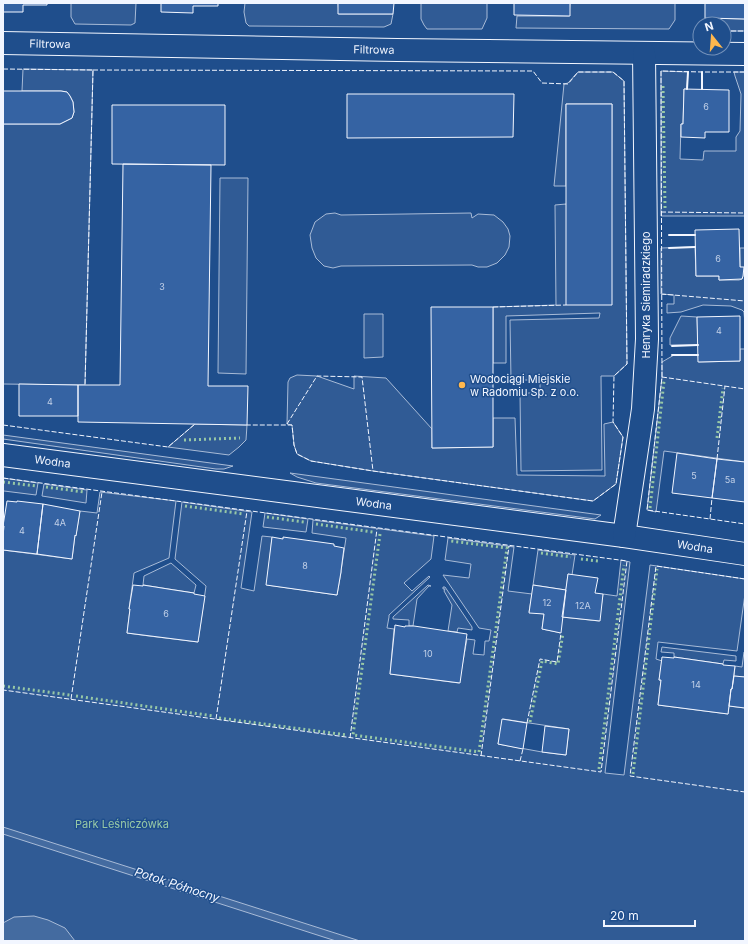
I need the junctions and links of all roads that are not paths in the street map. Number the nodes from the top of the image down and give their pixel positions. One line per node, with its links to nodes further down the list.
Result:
1 (3, 43): 2 (street, Filtrowa)
2 (644, 53): 3 (street, Filtrowa); 5 (street, Henryka Siemiradzkiego)
3 (745, 54)
4 (3, 455): 5 (street, Wodna)
5 (624, 536): 6 (street, Wodna)
6 (745, 554)

